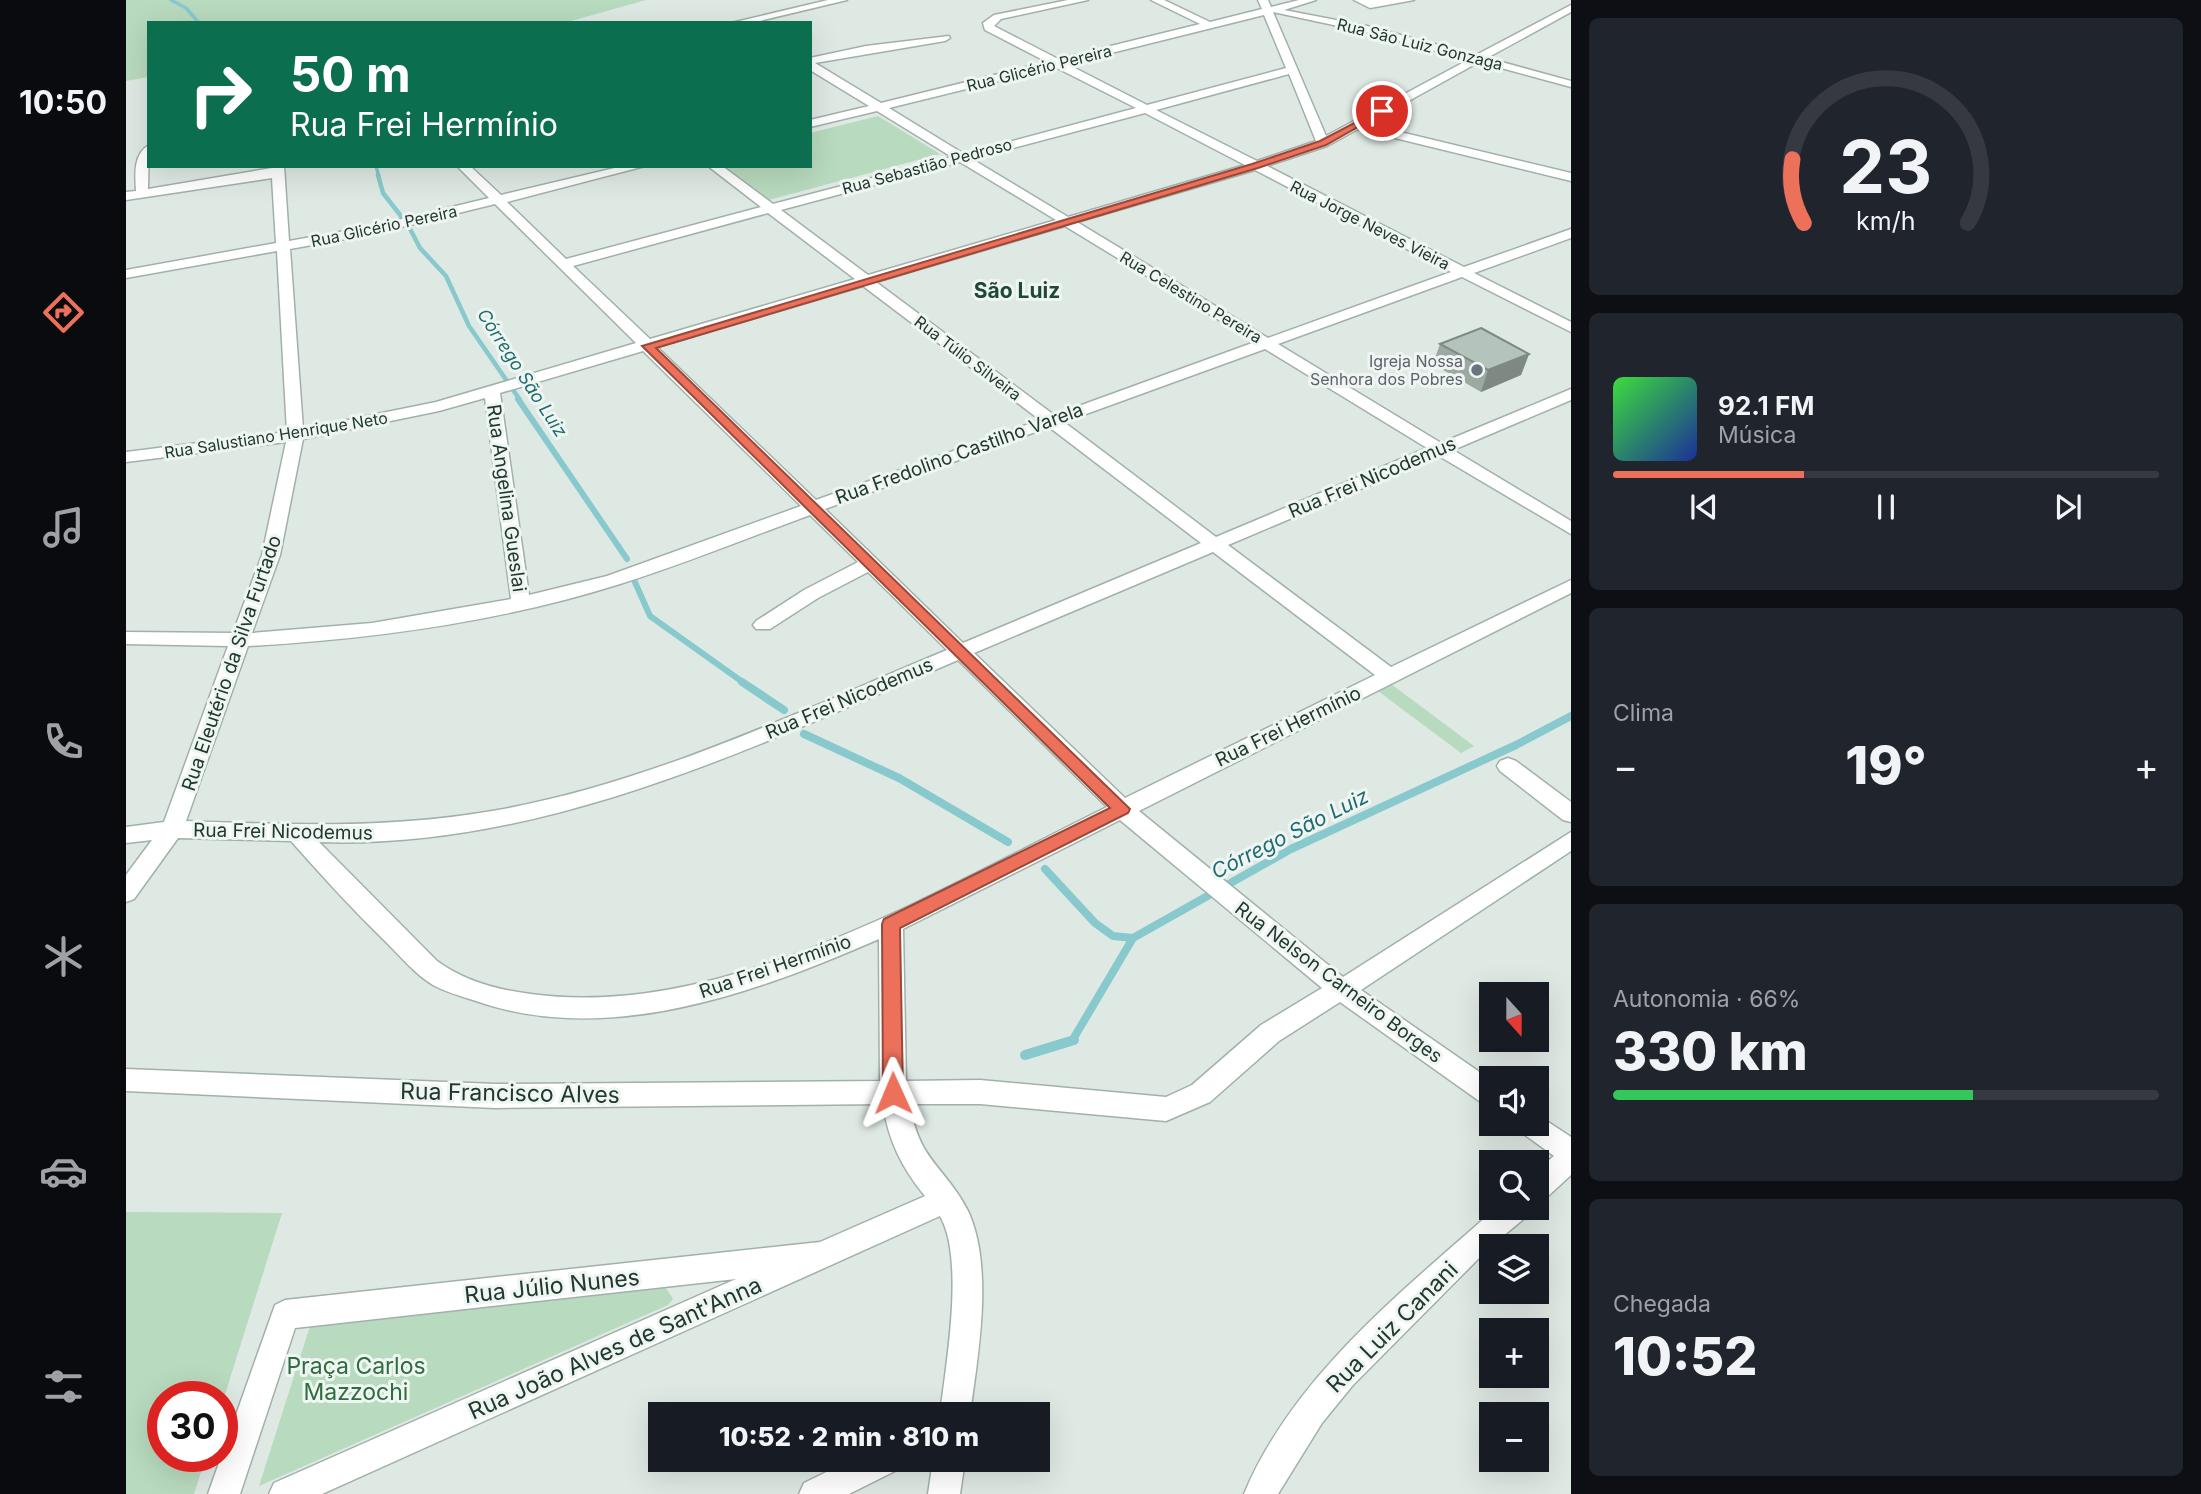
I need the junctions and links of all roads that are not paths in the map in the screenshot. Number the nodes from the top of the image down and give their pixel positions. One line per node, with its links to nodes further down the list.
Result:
1 (842, 0): 10 (street)
2 (1156, 0): 11 (street)
3 (1263, 0): 9 (street)
4 (1311, 0): 9 (street, Rua Glicério Pereira)
5 (1359, 0): 6 (street)
6 (1409, 0)
7 (1075, 1): 16 (street, Rua Jorge Neves Vieira)
8 (1571, 8): 13 (street, Rua Salustiano Henrique Neto)
9 (1268, 12): 11 (street, Rua Glicério Pereira); 13 (street, Rua São Luiz Gonzaga); 17 (street)
10 (748, 21)
11 (1211, 26): 16 (street, Rua Glicério Pereira)
12 (945, 38): 14 (street)
13 (1479, 58): 18 (street, Rua São Luiz Gonzaga); 22 (street, Rua Salustiano Henrique Neto)
14 (812, 62)
15 (812, 64): 19 (street, Rua Celestino Pereira)
16 (1055, 64): 19 (street, Rua Glicério Pereira); 20 (street, Rua Jorge Neves Vieira)
17 (1292, 70): 20 (street, Rua Sebastião Pedroso); 23 (street)
18 (1571, 84)
19 (879, 107): 21 (street, Rua Glicério Pereira); 25 (street, Rua Celestino Pereira)
20 (1141, 108): 25 (street, Rua Sebastião Pedroso); 26 (street, Rua Jorge Neves Vieira)
21 (812, 124)
22 (1357, 125): 23 (street, Rua Salustiano Henrique Neto); 31 (street)
23 (1323, 143): 26 (street, Rua Salustiano Henrique Neto)
24 (147, 154): 32 (street)
25 (961, 157): 35 (street, Rua Sebastião Pedroso); 36 (street, Rua Celestino Pereira)
26 (1255, 166): 36 (street, Rua Salustiano Henrique Neto); 40 (street, Rua Jorge Neves Vieira)
27 (465, 168): 34 (street, Rua Nelson Carneiro Borges)
28 (631, 168): 34 (street, Rua Glicério Pereira)
29 (717, 168): 35 (street, Rua Túlio Silveira)
30 (279, 169): 32 (street); 38 (street, Rua Eleutério da Silva Furtado)
31 (1571, 177)
32 (142, 193): 33 (street)
33 (126, 195)
34 (498, 201): 38 (street, Rua Glicério Pereira); 39 (street, Rua Nelson Carneiro Borges)
35 (771, 209): 39 (street, Rua Sebastião Pedroso); 42 (street, Rua Túlio Silveira)
36 (1068, 222): 42 (street, Rua Salustiano Henrique Neto); 44 (street, Rua Celestino Pereira)
37 (1571, 233): 40 (street, Rua Fredolino Castilho Varela)
38 (285, 246): 41 (street, Rua Glicério Pereira); 49 (street, Rua Eleutério da Silva Furtado)
39 (563, 264): 45 (street, Rua Nelson Carneiro Borges)
40 (1462, 272): 43 (street, Rua Jorge Neves Vieira); 44 (street, Rua Fredolino Castilho Varela)
41 (126, 274)
42 (867, 282): 45 (street, Rua Salustiano Henrique Neto); 48 (street, Rua Túlio Silveira)
43 (1571, 328)
44 (1265, 343): 48 (street, Rua Fredolino Castilho Varela); 50 (street, Rua Celestino Pereira)
45 (648, 346): 46 (street, Rua Salustiano Henrique Neto); 52 (street, Rua Nelson Carneiro Borges)
46 (496, 391): 49 (street, Rua Salustiano Henrique Neto); 57 (street, Rua Angelina Gueslai)
47 (1571, 394): 50 (street, Rua Frei Nicodemus)
48 (1050, 420): 52 (street, Rua Fredolino Castilho Varela); 54 (street, Rua Túlio Silveira)
49 (295, 436): 51 (street, Rua Salustiano Henrique Neto); 60 (street, Rua Eleutério da Silva Furtado)
50 (1439, 449): 53 (street, Rua Celestino Pereira); 54 (street, Rua Frei Nicodemus)
51 (126, 457)
52 (811, 506): 55 (street, Rua Nelson Carneiro Borges); 57 (street, Rua Fredolino Castilho Varela)
53 (1571, 529)
54 (1214, 544): 61 (street, Rua Frei Nicodemus); 62 (street, Rua Túlio Silveira)
55 (870, 564): 58 (street); 61 (street, Rua Nelson Carneiro Borges)
56 (1571, 586): 62 (street, Rua Frei Hermínio)
57 (521, 603): 60 (street, Rua Fredolino Castilho Varela)
58 (763, 625)
59 (126, 638): 60 (street, Rua Fredolino Castilho Varela)
60 (241, 639): 66 (street, Rua Eleutério da Silva Furtado)
61 (960, 651): 64 (street, Rua Nelson Carneiro Borges); 67 (street, Rua Frei Nicodemus)
62 (1389, 676): 64 (street, Rua Frei Hermínio)
63 (1508, 766): 65 (street)
64 (1122, 809): 71 (street, Rua Frei Hermínio); 72 (street, Rua Nelson Carneiro Borges)
65 (1571, 814)
66 (172, 829): 67 (street, Rua Frei Nicodemus); 68 (street, Rua Frei Nicodemus); 70 (street, Rua Eleutério da Silva Furtado)
67 (298, 834): 71 (street, Rua Frei Hermínio)
68 (126, 835)
69 (1571, 840): 72 (street, Rua Francisco Alves)
70 (126, 893)
71 (891, 924): 75 (street)
72 (1342, 990): 74 (street, Rua Nelson Carneiro Borges); 75 (street, Rua Francisco Alves)
73 (126, 1080): 75 (street, Rua Francisco Alves)
74 (1479, 1087)
75 (893, 1093): 80 (street)
76 (1548, 1136): 77 (street)
77 (1571, 1152)
78 (1571, 1158): 79 (street)
79 (1549, 1177)
80 (944, 1201): 82 (street, Rua João Alves de Sant'Anna); 83 (street)
81 (1503, 1220): 90 (street, Rua Luiz Canani)
82 (820, 1256): 86 (street, Rua Júlio Nunes); 87 (street, Rua João Alves de Sant'Anna)
83 (956, 1402)
84 (860, 1472): 88 (street)
85 (947, 1472): 89 (street)
86 (223, 1494)
87 (285, 1494)
88 (815, 1494)
89 (944, 1494)
90 (1260, 1494)

